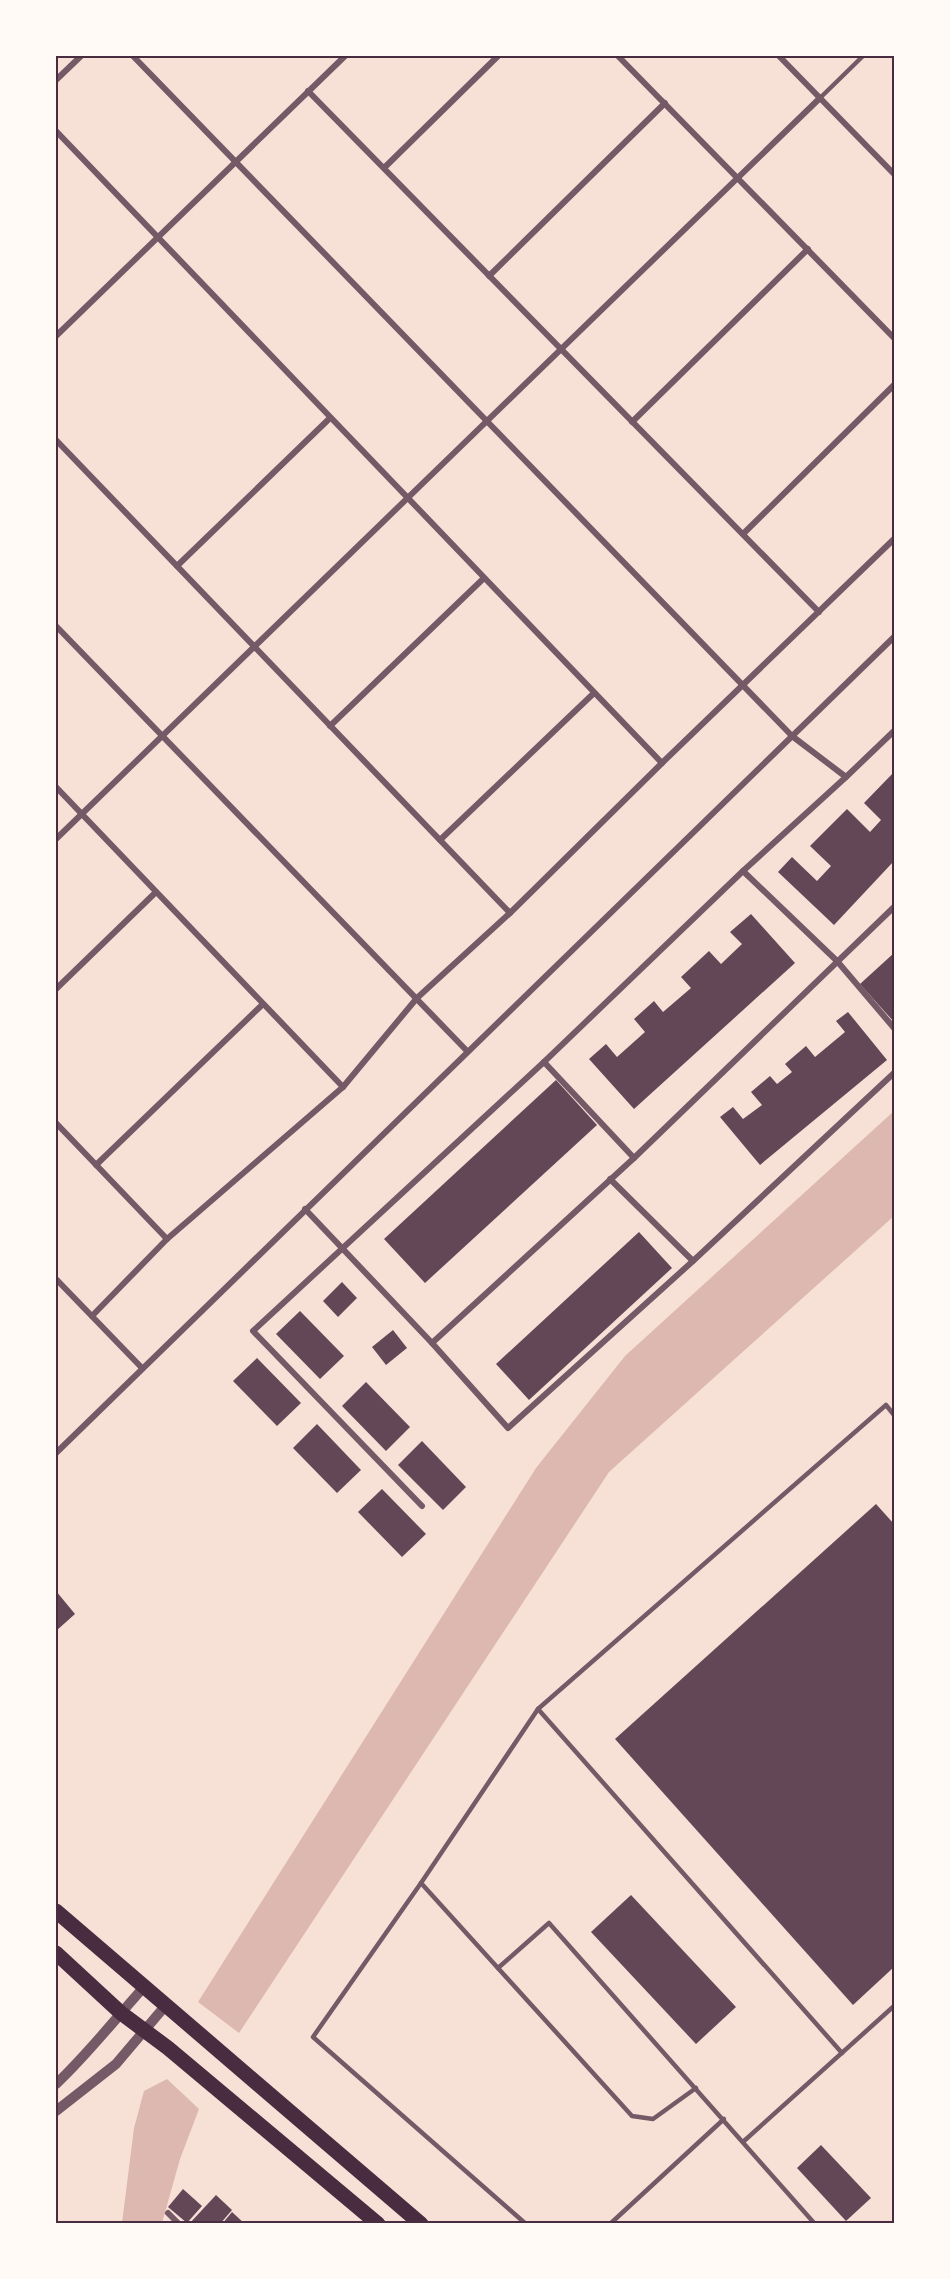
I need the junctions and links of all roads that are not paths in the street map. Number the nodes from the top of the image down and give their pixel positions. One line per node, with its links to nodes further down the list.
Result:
1 (81, 56): 8 (street)
2 (133, 56): 13 (street)
3 (345, 56): 9 (street)
4 (498, 56): 14 (street)
5 (618, 56): 11 (street)
6 (779, 56): 10 (street)
7 (864, 56): 10 (lane)
8 (56, 80)
9 (308, 91): 13 (street); 14 (street)
10 (820, 98): 15 (street); 16 (street)
11 (665, 103): 16 (street); 19 (street)
12 (56, 131): 17 (street)
13 (235, 162): 17 (street); 25 (street)
14 (384, 168): 19 (street)
15 (894, 174)
16 (737, 177): 18 (street); 22 (street)
17 (157, 237): 20 (street); 24 (street)
18 (808, 249): 21 (street); 26 (street)
19 (489, 276): 22 (street)
20 (56, 336)
21 (894, 338)
22 (561, 349): 25 (street); 26 (street)
23 (894, 385): 29 (street)
24 (330, 418): 28 (street); 31 (street)
25 (486, 421): 28 (street); 37 (street)
26 (632, 422): 29 (street)
27 (56, 440): 31 (street)
28 (407, 498): 32 (street); 36 (street)
29 (742, 534): 33 (street)
30 (894, 539): 33 (street)
31 (177, 566): 36 (street)
32 (484, 578): 38 (street); 39 (street)
33 (819, 612): 37 (street)
34 (56, 626): 41 (street)
35 (894, 637): 42 (street)
36 (254, 646): 39 (street); 41 (street)
37 (743, 685): 42 (street); 43 (street)
38 (594, 693): 43 (street); 48 (street)
39 (330, 726): 48 (street)
40 (894, 731): 44 (street)
41 (162, 736): 46 (street); 55 (street)
42 (792, 736): 44 (street); 58 (street)
43 (662, 763): 52 (street)
44 (846, 777): 49 (street)
45 (56, 787): 46 (street)
46 (81, 814): 47 (street); 50 (street)
47 (56, 839)
48 (440, 840): 52 (street)
49 (743, 871): 53 (street); 59 (street)
50 (156, 892): 54 (street); 56 (street)
51 (894, 907): 53 (street)
52 (510, 913): 55 (street)
53 (837, 961): 57 (street); 63 (street)
54 (56, 989)
55 (417, 999): 58 (street); 61 (street)
56 (263, 1004): 61 (street); 64 (street)
57 (894, 1028)
58 (467, 1051): 66 (street)
59 (544, 1062): 63 (street); 68 (street)
60 (894, 1072): 69 (street)
61 (343, 1087): 67 (street)
62 (56, 1123): 64 (street)
63 (634, 1158): 65 (street)
64 (96, 1165): 67 (street)
65 (610, 1179): 69 (street); 72 (street)
66 (305, 1209): 68 (street); 73 (street)
67 (167, 1239): 71 (street)
68 (342, 1248): 72 (street); 76 (street)
69 (693, 1261): 72 (street)
70 (56, 1279): 71 (street)
71 (92, 1316): 73 (street)
72 (432, 1343)
73 (142, 1368): 75 (street)
74 (894, 1414): 77 (lane)
75 (56, 1453)
76 (423, 1506)
77 (538, 1709): 78 (lane); 87 (lane)
78 (421, 1883): 81 (lane); 97 (lane)
79 (56, 1911): 82 (main road)
80 (56, 1953): 85 (main road)
81 (498, 1968): 89 (lane); 89 (lane)
82 (144, 1987): 83 (main road); 85 (street)
83 (166, 2005): 86 (street); 96 (main road)
84 (894, 2006): 87 (lane)
85 (121, 2013): 86 (main road); 88 (street)
86 (143, 2030): 90 (street); 95 (main road)
87 (842, 2053): 92 (lane)
88 (56, 2084)
89 (696, 2088): 91 (lane)
90 (56, 2111)
91 (724, 2119): 92 (lane); 98 (lane)
92 (744, 2141): 99 (lane)
93 (168, 2213): 94 (street)
94 (179, 2223)
95 (378, 2223)
96 (421, 2223)
97 (526, 2223)
98 (610, 2223)
99 (815, 2223)

